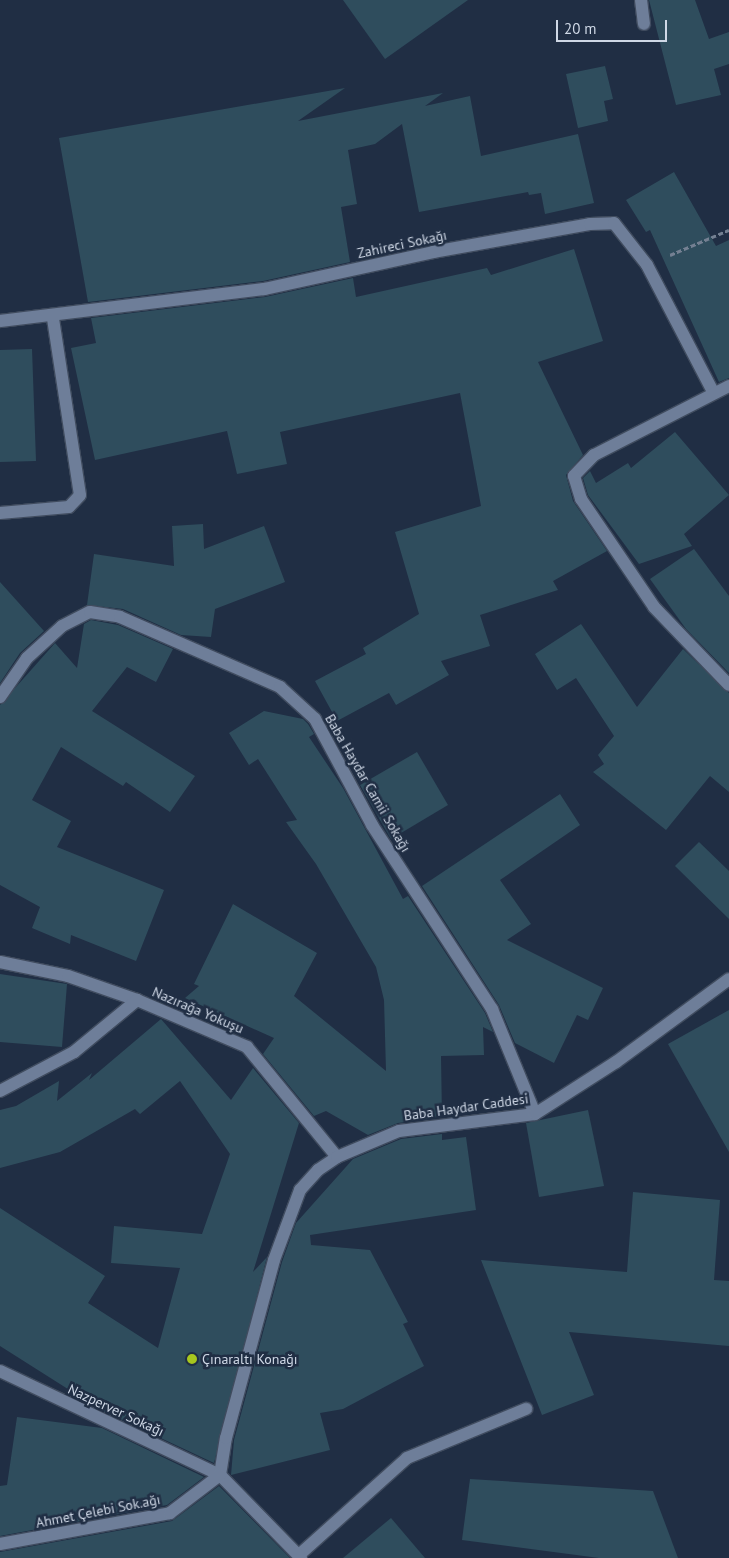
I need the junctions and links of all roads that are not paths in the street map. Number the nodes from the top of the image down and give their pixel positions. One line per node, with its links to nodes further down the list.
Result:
1 (641, 0): 2 (street)
2 (644, 24)
3 (53, 318): 4 (street, Zahireci Sokağı); 6 (street, Zahireci Sokağı); 7 (street)
4 (0, 321)
5 (729, 386): 6 (street)
6 (713, 392): 8 (street)
7 (0, 513)
8 (729, 685)
9 (0, 697): 15 (street, Baba Haydar Camii Sokağı)
10 (0, 962): 13 (street, Nazırağa Yokuşu)
11 (729, 970): 12 (street)
12 (725, 981): 15 (street, Baba Haydar Caddesi)
13 (136, 1000): 14 (street); 16 (street, Nazırağa Yokuşu)
14 (0, 1091)
15 (535, 1114): 16 (street, Baba Haydar Caddesi)
16 (337, 1157): 19 (street, Baba Haydar Caddesi)
17 (0, 1371): 19 (street, Nazperver Sokağı)
18 (526, 1409): 21 (street)
19 (220, 1475): 20 (street, Ahmet Çelebi Sok.ağı); 21 (street)
20 (0, 1544)
21 (300, 1557)

